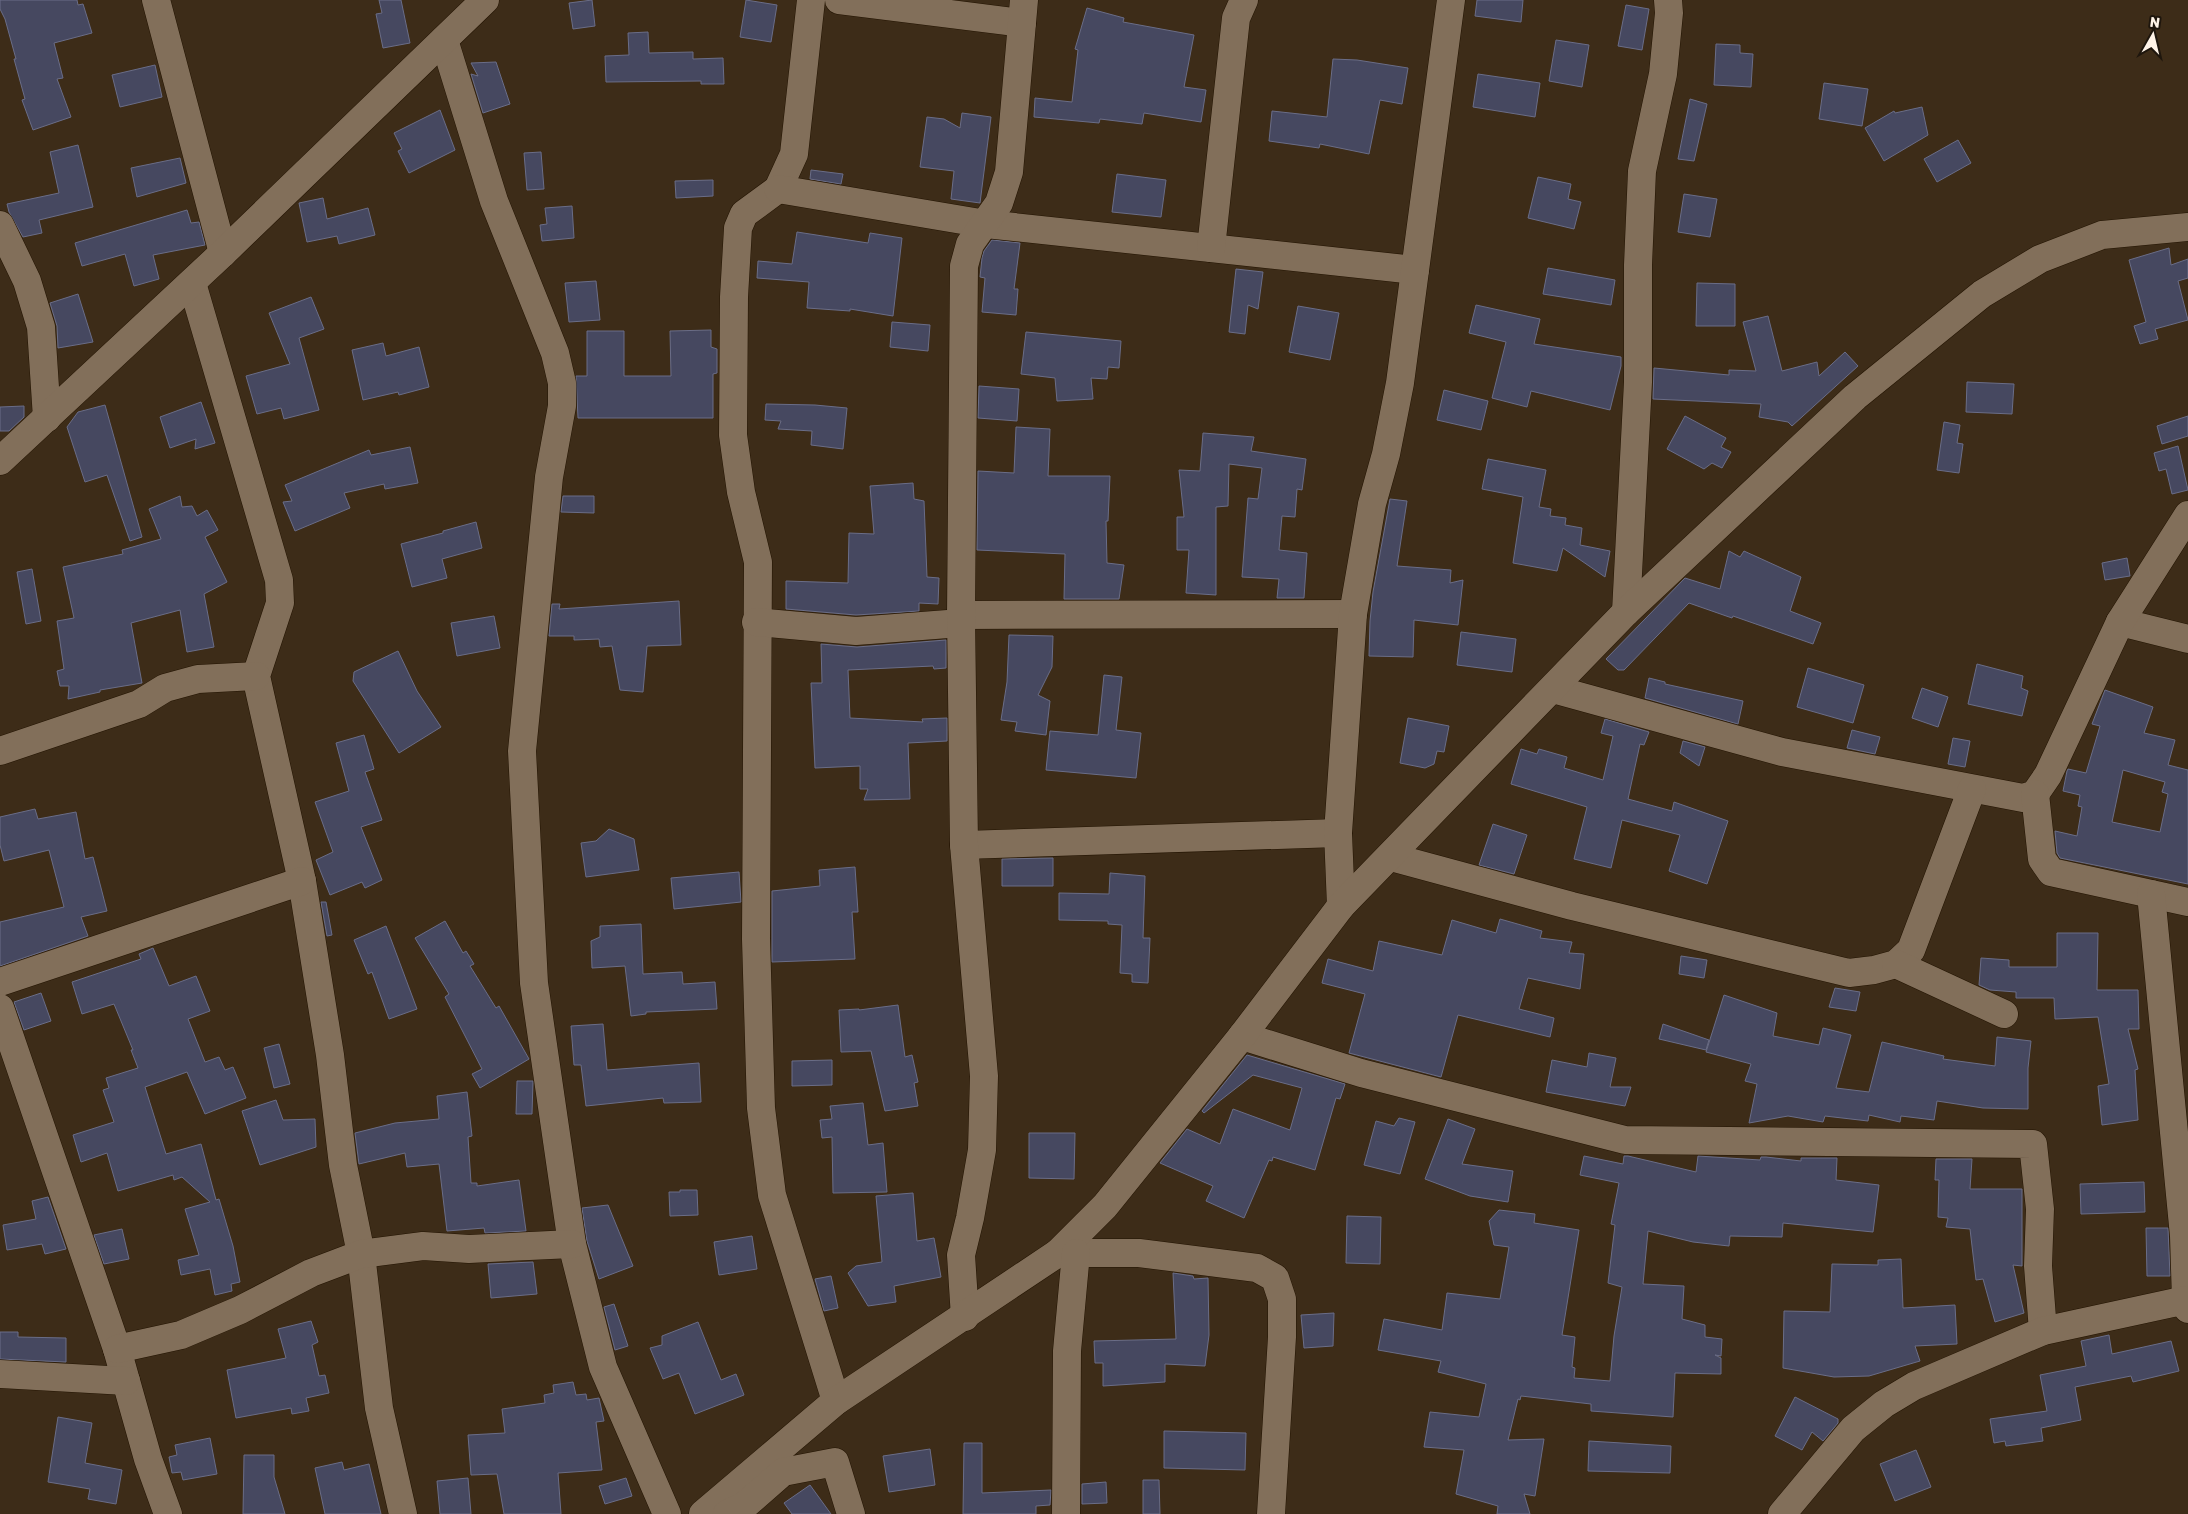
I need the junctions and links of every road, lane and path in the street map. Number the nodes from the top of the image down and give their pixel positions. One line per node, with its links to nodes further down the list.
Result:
1 (156, 0): 15 (street)
2 (811, 0): 10 (street)
3 (839, 0): 8 (street)
4 (1243, 0): 14 (street)
5 (1452, 0): 16 (street)
6 (1668, 0): 21 (street)
7 (480, 4): 9 (street)
8 (1023, 11): 11 (street)
9 (444, 40): 15 (street); 44 (street)
10 (778, 189): 11 (street); 24 (street)
11 (986, 224): 14 (street); 23 (street)
12 (0, 225): 18 (street)
13 (2188, 227): 21 (street)
14 (1211, 248): 16 (street)
15 (223, 253): 17 (street)
16 (1415, 270): 22 (street)
17 (192, 282): 18 (street); 27 (street)
18 (47, 418): 19 (street)
19 (0, 461)
20 (2188, 515): 25 (street)
21 (1626, 612): 28 (street)
22 (1353, 614): 23 (street); 32 (street)
23 (961, 619): 24 (street); 33 (street)
24 (756, 622): 53 (street)
25 (2120, 622): 26 (street); 31 (street)
26 (2188, 639)
27 (256, 676): 29 (street); 35 (street)
28 (1552, 688): 30 (street); 34 (street)
29 (0, 750)
30 (1972, 788): 31 (street); 39 (street)
31 (2035, 794): 36 (street)
32 (1338, 833): 33 (street); 38 (street)
33 (964, 845): 48 (street)
34 (1391, 857): 38 (street); 39 (street)
35 (302, 881): 40 (street); 46 (street)
36 (2152, 894): 37 (street); 47 (street)
37 (2188, 902)
38 (1341, 906): 43 (street)
39 (1896, 964): 42 (street)
40 (0, 982)
41 (0, 1008): 50 (street)
42 (2004, 1014)
43 (1242, 1036): 45 (street); 49 (street)
44 (572, 1244): 46 (street); 56 (street)
45 (1067, 1253): 48 (street); 60 (street); 61 (street)
46 (361, 1254): 50 (street); 55 (street)
47 (2187, 1305): 49 (street)
48 (965, 1317): 53 (street)
49 (2043, 1331): 62 (street)
50 (117, 1349): 52 (street)
51 (0, 1374): 52 (street)
52 (126, 1381): 54 (street)
53 (836, 1401): 57 (street)
54 (168, 1514)
55 (403, 1514)
56 (666, 1514)
57 (703, 1514)
58 (727, 1514): 59 (street)
59 (851, 1514)
60 (1066, 1514)
61 (1271, 1514)
62 (1782, 1514)

